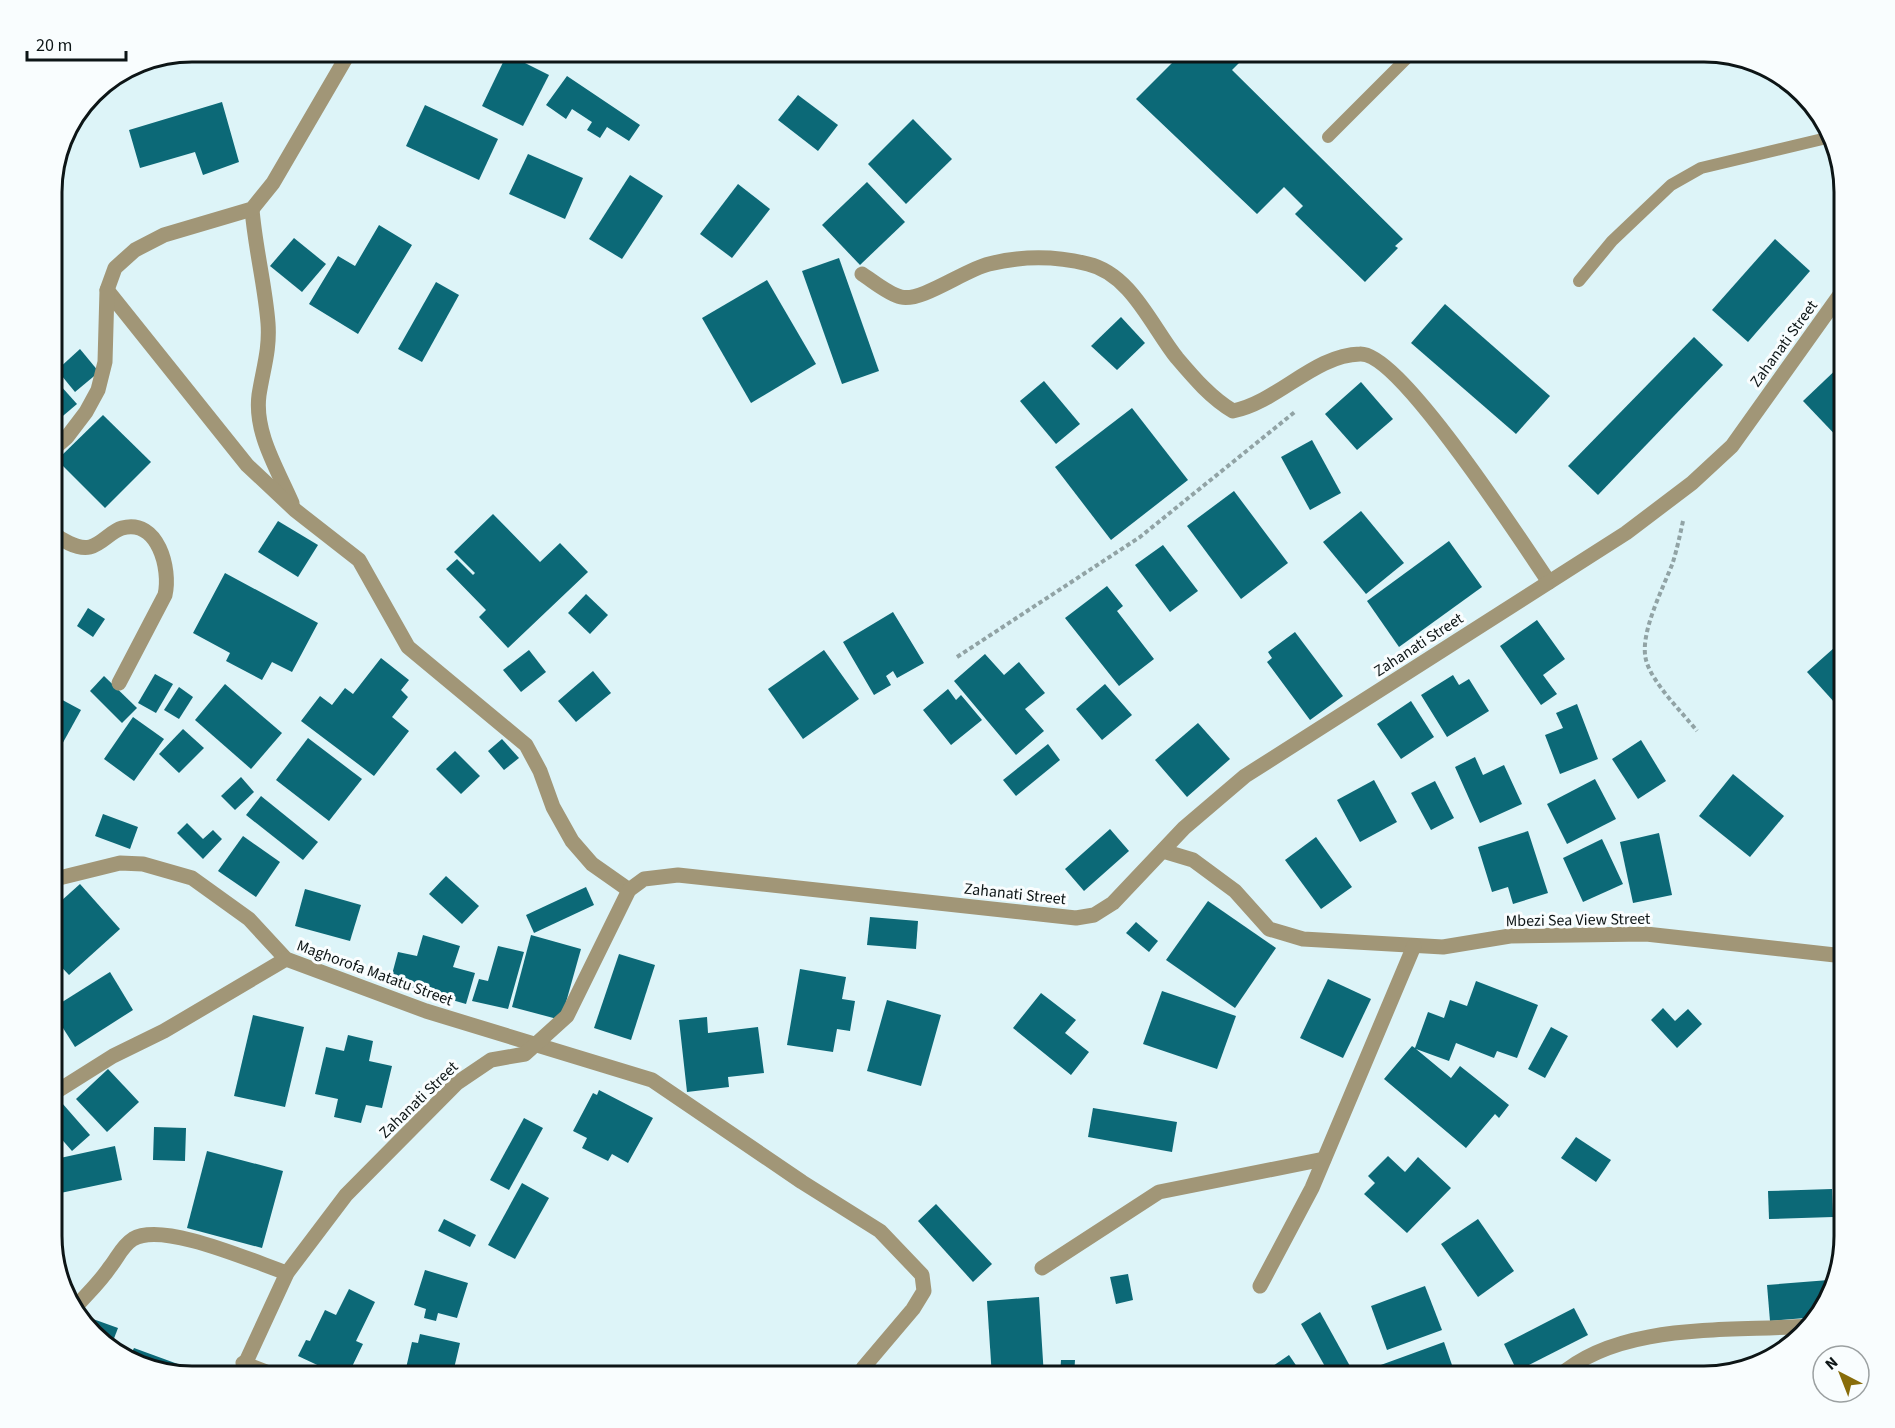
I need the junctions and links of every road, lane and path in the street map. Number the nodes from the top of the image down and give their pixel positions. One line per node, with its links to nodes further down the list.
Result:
1 (344, 62): 5 (street)
2 (1403, 62): 3 (lane)
3 (1328, 137)
4 (1822, 138): 7 (lane)
5 (252, 209): 8 (street); 13 (street)
6 (862, 274): 15 (street)
7 (1579, 281)
8 (107, 291): 11 (street); 13 (street)
9 (1834, 303): 12 (street, Zahanati Street)
10 (1305, 404): 16 (path)
11 (62, 441)
12 (1692, 483): 15 (street, Zahanati Street); 18 (path)
13 (295, 510): 21 (street)
14 (62, 537): 17 (street)
15 (1549, 582): 19 (street, Zahanati Street)
16 (957, 657)
17 (118, 683)
18 (1697, 732)
19 (1163, 851): 21 (street, Zahanati Street); 22 (street, Mbezi Sea View Street)
20 (62, 877): 24 (street, Maghorofa Matatu Street)
21 (629, 890): 25 (street, Zahanati Street)
22 (1414, 945): 23 (street, Mbezi Sea View Street); 27 (street)
23 (1834, 955)
24 (286, 959): 25 (street, Maghorofa Matatu Street); 26 (street)
25 (538, 1045): 29 (street, Zahanati Street); 34 (street, Maghorofa Matatu Street)
26 (62, 1088)
27 (1324, 1159): 28 (street); 30 (street)
28 (1042, 1268)
29 (287, 1273): 31 (street); 33 (street, Zahanati Street)
30 (1260, 1286)
31 (80, 1303)
32 (1796, 1327): 35 (street)
33 (243, 1366)
34 (865, 1366)
35 (1574, 1366)

